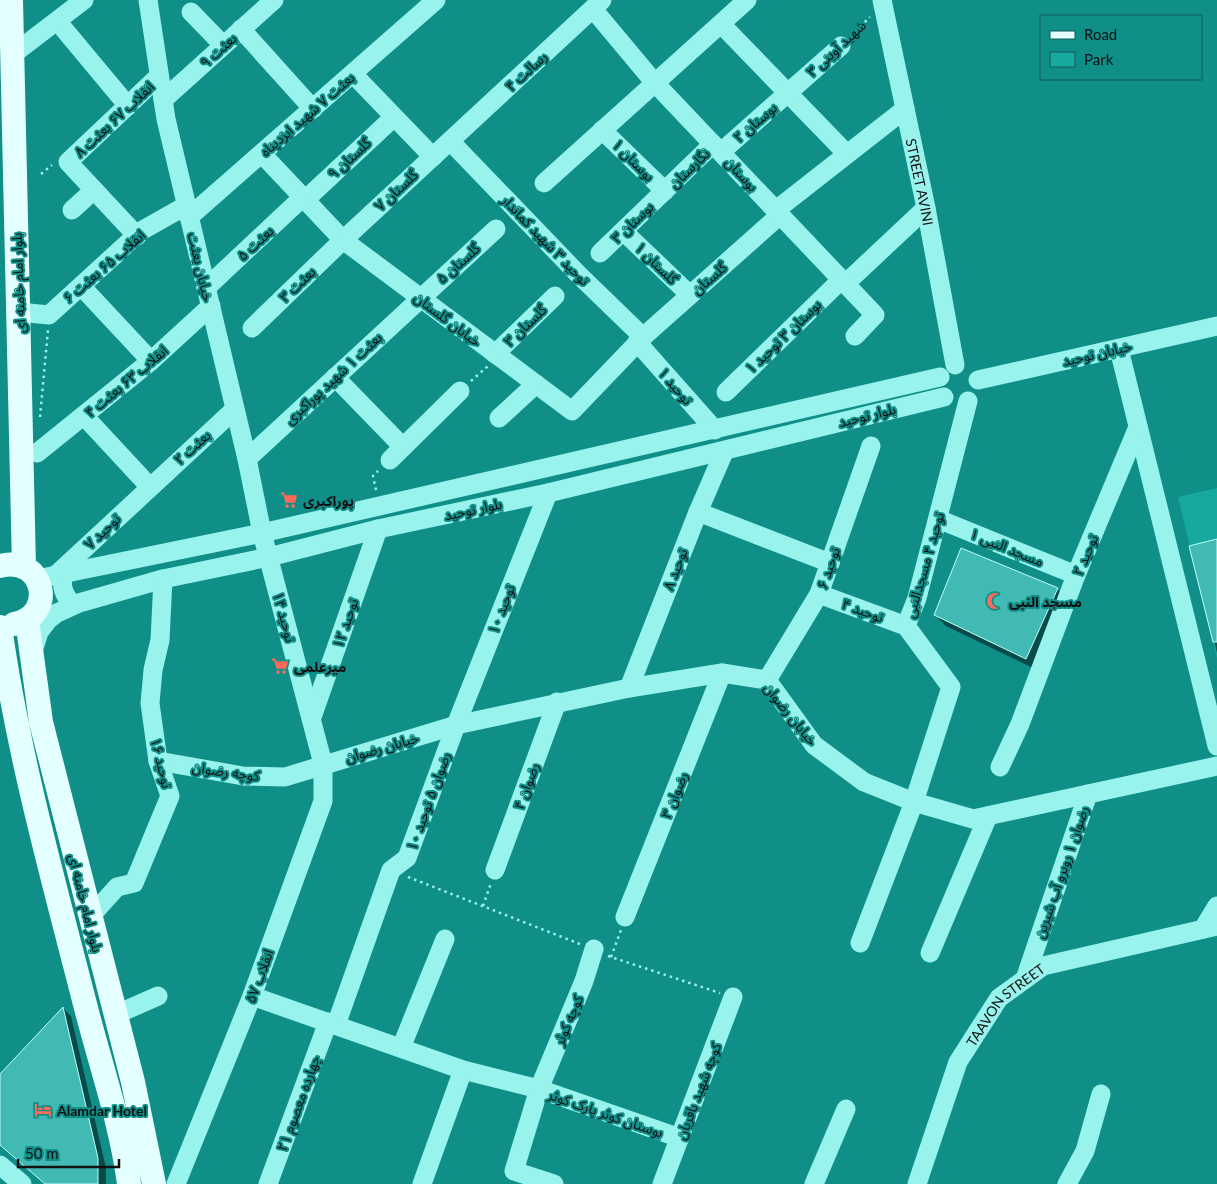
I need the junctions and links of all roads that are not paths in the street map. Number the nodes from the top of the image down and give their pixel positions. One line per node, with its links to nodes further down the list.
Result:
1 (11, 0): 15 (main road, بلوار امام خامنه ای)
2 (84, 0): 10 (street)
3 (148, 0): 17 (street, خیابان بعثت)
4 (274, 0): 12 (street, بعثت ۹)
5 (747, 0): 11 (street, بوستان ۱)
6 (883, 2): 23 (street, STREET AVINI)
7 (425, 4): 16 (street, بعثت ۷ شهید ایزدپناه)
8 (598, 4): 18 (street, بوستان); 26 (street, رسالت ۴)
9 (191, 12): 13 (street)
10 (58, 22): 15 (street); 21 (street)
11 (721, 24): 18 (street, بوستان ۱); 19 (street)
12 (241, 29): 13 (street, بعثت ۹); 22 (street)
13 (224, 45): 20 (street, بعثت ۹)
14 (841, 46): 19 (street, شهید آوینی ۳)
15 (12, 55): 50 (main road, بلوار امام خامنه ای)
16 (353, 74): 22 (street, بعثت ۷ شهید ایزدپناه); 24 (street)
17 (159, 76): 20 (street, خیابان بعثت); 21 (street, انقلاب ۶۷ بعثت ۸)
18 (654, 82): 25 (street, بوستان ۱); 27 (street, بوستان)
19 (789, 92): 27 (street, بوستان ۲); 29 (street)
20 (163, 100): 37 (street, خیابان بعثت)
21 (128, 106): 32 (street, انقلاب ۶۷ بعثت ۸)
22 (313, 109): 28 (street, بعثت ۷ شهید ایزدپناه)
23 (905, 109): 29 (street, گلستان); 35 (street, STREET AVINI)
24 (394, 117): 30 (street); 34 (street, گلستان ۹)
25 (602, 130): 31 (street, بوستان ۱); 33 (street, بوستان ۱)
26 (450, 141): 30 (street, گلستان ۷); 54 (street, توحید ۳ شهید کماندار)
27 (717, 148): 33 (street, نگارستان); 38 (street, بوستان)
28 (262, 154): 34 (street, خیابان گلستان); 37 (street, بعثت ۷ شهید ایزدپناه)
29 (847, 154): 38 (street, گلستان)
30 (433, 157): 42 (street, گلستان ۷)
31 (544, 183)
32 (94, 190): 36 (street); 41 (street)
33 (665, 191): 40 (street, بوستان ۳)
34 (304, 199): 42 (street, خیابان گلستان); 48 (street, بعثت ۵)
35 (926, 208): 44 (street, بوستان ۳ توحید ۱); 58 (street, STREET AVINI)
36 (72, 210)
37 (188, 211): 41 (street, انقلاب ۶۵ بعثت ۶); 48 (street, خیابان بعثت)
38 (778, 213): 44 (street, بوستان); 46 (street, گلستان)
39 (496, 229): 49 (street, گلستان ۵)
40 (623, 231): 43 (street, بوستان ۳); 46 (street, گلستان ۱)
41 (139, 234): 45 (street, انقلاب ۶۵ بعثت ۶)
42 (343, 240): 49 (street, خیابان گلستان); 52 (street, بعثت ۳)
43 (600, 253)
44 (843, 282): 53 (street, بوستان); 65 (street, بوستان ۳ توحید ۱)
45 (81, 286): 50 (street, انقلاب ۶۵ بعثت ۶); 57 (street)
46 (690, 295): 54 (street, گلستان)
47 (555, 296): 56 (street, گلستان ۳)
48 (208, 297): 57 (street, انقلاب ۶۳ بعثت ۴); 69 (street, خیابان بعثت)
49 (420, 298): 56 (street, خیابان گلستان); 59 (street, بعثت ۱ شهید پوراکبری)
50 (19, 312): 87 (main road, بلوار امام خامنه ای)
51 (1217, 326): 55 (street, خیابان توحید)
52 (252, 328)
53 (855, 336)
54 (640, 339): 62 (street, خیابان گلستان); 73 (street, توحید ۱)
55 (1119, 349): 61 (street, خیابان توحید); 72 (street)
56 (497, 355): 62 (street, خیابان گلستان)
57 (151, 361): 70 (street, انقلاب ۶۳ بعثت ۴)
58 (955, 365): 60 (street); 61 (street)
59 (335, 377): 64 (street); 77 (street, بعثت ۱ شهید پوراکبری)
60 (940, 377): 63 (street, بلوار توحید); 66 (street)
61 (978, 380): 67 (street)
62 (536, 384): 71 (street)
63 (906, 385): 68 (street); 73 (street, بلوار توحید)
64 (460, 391)
65 (726, 392)
66 (944, 397): 67 (street); 68 (street, بلوار توحید)
67 (968, 402): 81 (street, توحید ۴ مسجدالنبی)
68 (907, 405): 75 (street, بلوار توحید)
69 (235, 408): 77 (street, خیابان بعثت); 78 (street, بعثت ۲)
70 (85, 417): 76 (street, انقلاب ۶۳ بعثت ۴); 78 (street)
71 (499, 418)
72 (1138, 426): 88 (street, توحید ۲); 103 (street)
73 (715, 430): 83 (street, بلوار توحید)
74 (871, 446): 85 (street, توحید ۶)
75 (724, 452): 79 (street, بلوار توحید); 80 (street, توحید ۸)
76 (37, 453)
77 (247, 459): 83 (street, خیابان بعثت)
78 (149, 486): 87 (street, توحید ۷)
79 (548, 494): 82 (street, بلوار توحید); 102 (street, توحید ۱۰)
80 (698, 512): 85 (street); 99 (street, توحید ۸)
81 (938, 519): 88 (street, مسجد النبی ۱); 94 (street, توحید ۴ مسجدالنبی)
82 (378, 529): 84 (street, بلوار توحید); 101 (street, توحید ۱۲)
83 (262, 533): 84 (street, توحید ۱۴); 87 (street, بلوار توحید)
84 (269, 557): 89 (street, بلوار توحید); 101 (street, توحید ۱۴)
85 (830, 563): 90 (street, توحید ۶)
86 (0, 566): 87 (main road)
87 (45, 574): 91 (street); 92 (main road, بلوار امام خامنه ای)
88 (1076, 575): 107 (street, توحید ۲)
89 (163, 579): 91 (street, بلوار توحید); 104 (street, توحید ۱۶)
90 (819, 594): 94 (street, توحید ۴); 98 (street, توحید ۶)
91 (73, 605): 96 (street, بلوار توحید)
92 (27, 620): 93 (main road); 96 (main road, بلوار امام خامنه ای)
93 (0, 622)
94 (906, 626): 110 (street, توحید ۴ مسجدالنبی)
95 (0, 627): 111 (main road, بلوار امام خامنه ای)
96 (31, 658): 108 (main road, بلوار امام خامنه ای)
97 (722, 673): 98 (street, خیابان رضوان); 99 (street, خیابان رضوان); 119 (street, رضوان ۳)
98 (767, 680): 110 (street, خیابان رضوان)
99 (629, 688): 100 (street, خیابان رضوان)
100 (557, 702): 102 (street, خیابان رضوان); 114 (street, رضوان ۴)
101 (312, 717): 105 (street, توحید ۱۴)
102 (456, 725): 105 (street, خیابان رضوان); 113 (street, رضوان ۵ توحید ۱۰)
103 (1217, 746)
104 (158, 761): 105 (street, کوچه رضوان); 118 (street, توحید ۱۶)
105 (323, 764): 127 (street, انقلاب ۵۷)
106 (1217, 766): 109 (street, خیابان رضوان)
107 (1000, 767)
108 (59, 794): 111 (main road); 115 (main road, بلوار امام خامنه ای)
109 (1088, 794): 112 (street, خیابان رضوان); 125 (street, رضوان ۱ روبرو آب شیرین)
110 (914, 802): 112 (street, خیابان رضوان); 122 (street)
111 (36, 803): 116 (main road, بلوار امام خامنه ای)
112 (988, 816): 124 (street)
113 (391, 870): 130 (street, چهارده معصوم ۲۱)
114 (495, 870)
115 (84, 894): 116 (main road); 118 (main road, بلوار امام خامنه ای)
116 (61, 904): 139 (main road, بلوار امام خامنه ای)
117 (1217, 906): 120 (street)
118 (90, 917): 129 (main road, بلوار امام خامنه ای)
119 (626, 917)
120 (1210, 928): 125 (street, TAAVON STREET)
121 (445, 939): 131 (street)
122 (860, 943)
123 (603, 953): 133 (street, کوچه کوثر)
124 (930, 953)
125 (1025, 979): 140 (street, TAAVON STREET)
126 (158, 996): 129 (street)
127 (252, 996): 130 (street); 144 (street, انقلاب ۵۷)
128 (734, 997): 137 (street, کوچه شهید باقریان)
129 (115, 1015): 136 (main road, بلوار امام خامنه ای)
130 (332, 1024): 131 (street); 145 (street, چهارده معصوم ۲۱)
131 (401, 1048): 132 (street)
132 (463, 1070): 133 (street); 146 (street)
133 (539, 1090): 137 (street, بوستان کوثر پارک کوثر); 147 (street, بوستان کوثر پارک کوثر)
134 (1101, 1094): 150 (street)
135 (846, 1109): 149 (street)
136 (145, 1134): 142 (main road, بلوار امام خامنه ای); 143 (street)
137 (680, 1138): 148 (street, کوچه شهید باقریان)
138 (0, 1165): 141 (street)
139 (128, 1183)
140 (922, 1183)
141 (22, 1184)
142 (154, 1184)
143 (167, 1184)
144 (176, 1184)
145 (268, 1184)
146 (422, 1184)
147 (554, 1184)
148 (662, 1184)
149 (814, 1184)
150 (1067, 1184)

